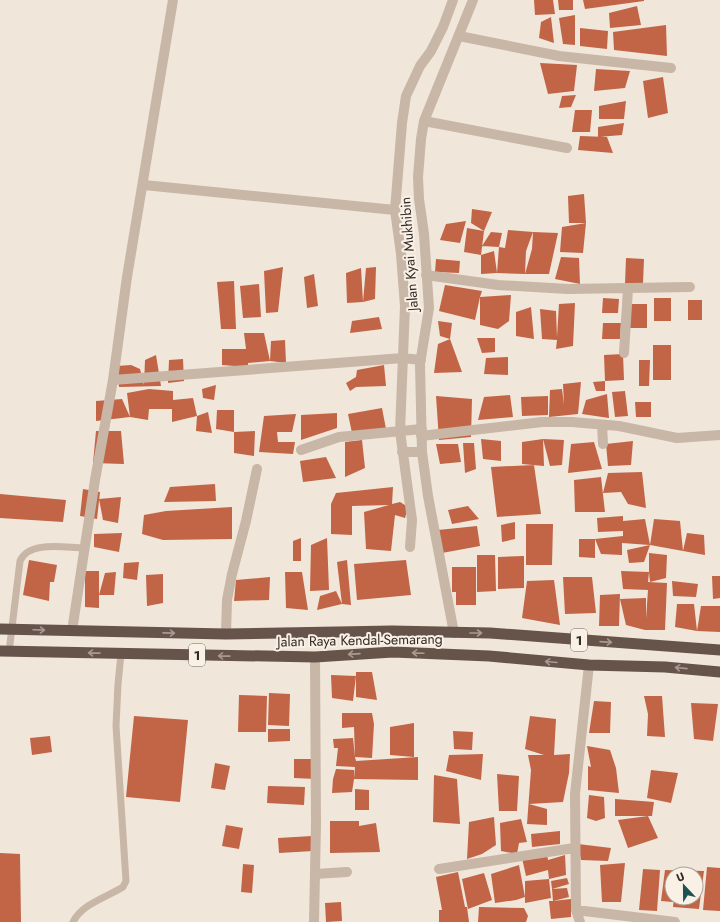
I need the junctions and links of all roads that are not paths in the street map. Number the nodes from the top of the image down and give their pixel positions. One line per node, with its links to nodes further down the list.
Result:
1 (173, 0): 8 (street)
2 (453, 0): 9 (street)
3 (473, 0): 4 (street, Jalan Kyai Mukhibin)
4 (459, 36): 5 (street); 6 (street, Jalan Kyai Mukhibin)
5 (671, 68)
6 (424, 121): 7 (street); 10 (street, Jalan Kyai Mukhibin)
7 (567, 148)
8 (144, 185): 9 (street); 16 (street)
9 (395, 210): 14 (street)
10 (426, 275): 12 (street); 15 (street, Jalan Kyai Mukhibin)
11 (690, 287): 12 (street)
12 (628, 290): 13 (street)
13 (624, 353)
14 (403, 358): 15 (street); 16 (street); 18 (street)
15 (421, 360): 19 (street, Jalan Kyai Mukhibin)
16 (113, 380): 27 (street)
17 (602, 425): 19 (street); 20 (street); 21 (street)
18 (400, 431): 19 (street); 22 (street); 23 (street)
19 (422, 433): 24 (street, Jalan Kyai Mukhibin)
20 (720, 435)
21 (603, 444)
22 (301, 450)
23 (402, 452): 24 (street); 26 (street)
24 (420, 452): 31 (street, Jalan Kyai Mukhibin)
25 (257, 469): 32 (street)
26 (410, 547)
27 (84, 548): 29 (lane); 30 (street)
28 (0, 629): 29 (highway, Jalan Raya Kendal-Semarang / 1)
29 (12, 629): 30 (highway, Jalan Raya Kendal-Semarang / 1, one-way to 30); 34 (lane)
30 (72, 631): 32 (highway, Jalan Raya Kendal-Semarang / 1, one-way to 32)
31 (454, 633): 32 (highway, Jalan Raya Kendal-Semarang / 1); 33 (highway, Jalan Raya Kendal-Semarang / 1, one-way to 33)
32 (226, 634)
33 (720, 650)
34 (5, 651): 35 (highway, Jalan Raya Kendal-Semarang / 1, one-way to 34)
35 (121, 654): 36 (highway, Jalan Raya Kendal-Semarang / 1, one-way to 35); 44 (lane)
36 (315, 657): 37 (highway, Jalan Raya Kendal-Semarang / 1, one-way to 36); 42 (street)
37 (588, 665): 38 (highway, Jalan Raya Kendal-Semarang / 1, one-way to 37); 39 (street)
38 (720, 672)
39 (574, 848): 40 (street); 43 (street)
40 (439, 868)
41 (347, 872): 42 (street)
42 (315, 874): 45 (street)
43 (576, 910): 46 (street); 47 (street)
44 (73, 922)
45 (314, 922)
46 (580, 922)
47 (675, 922)

